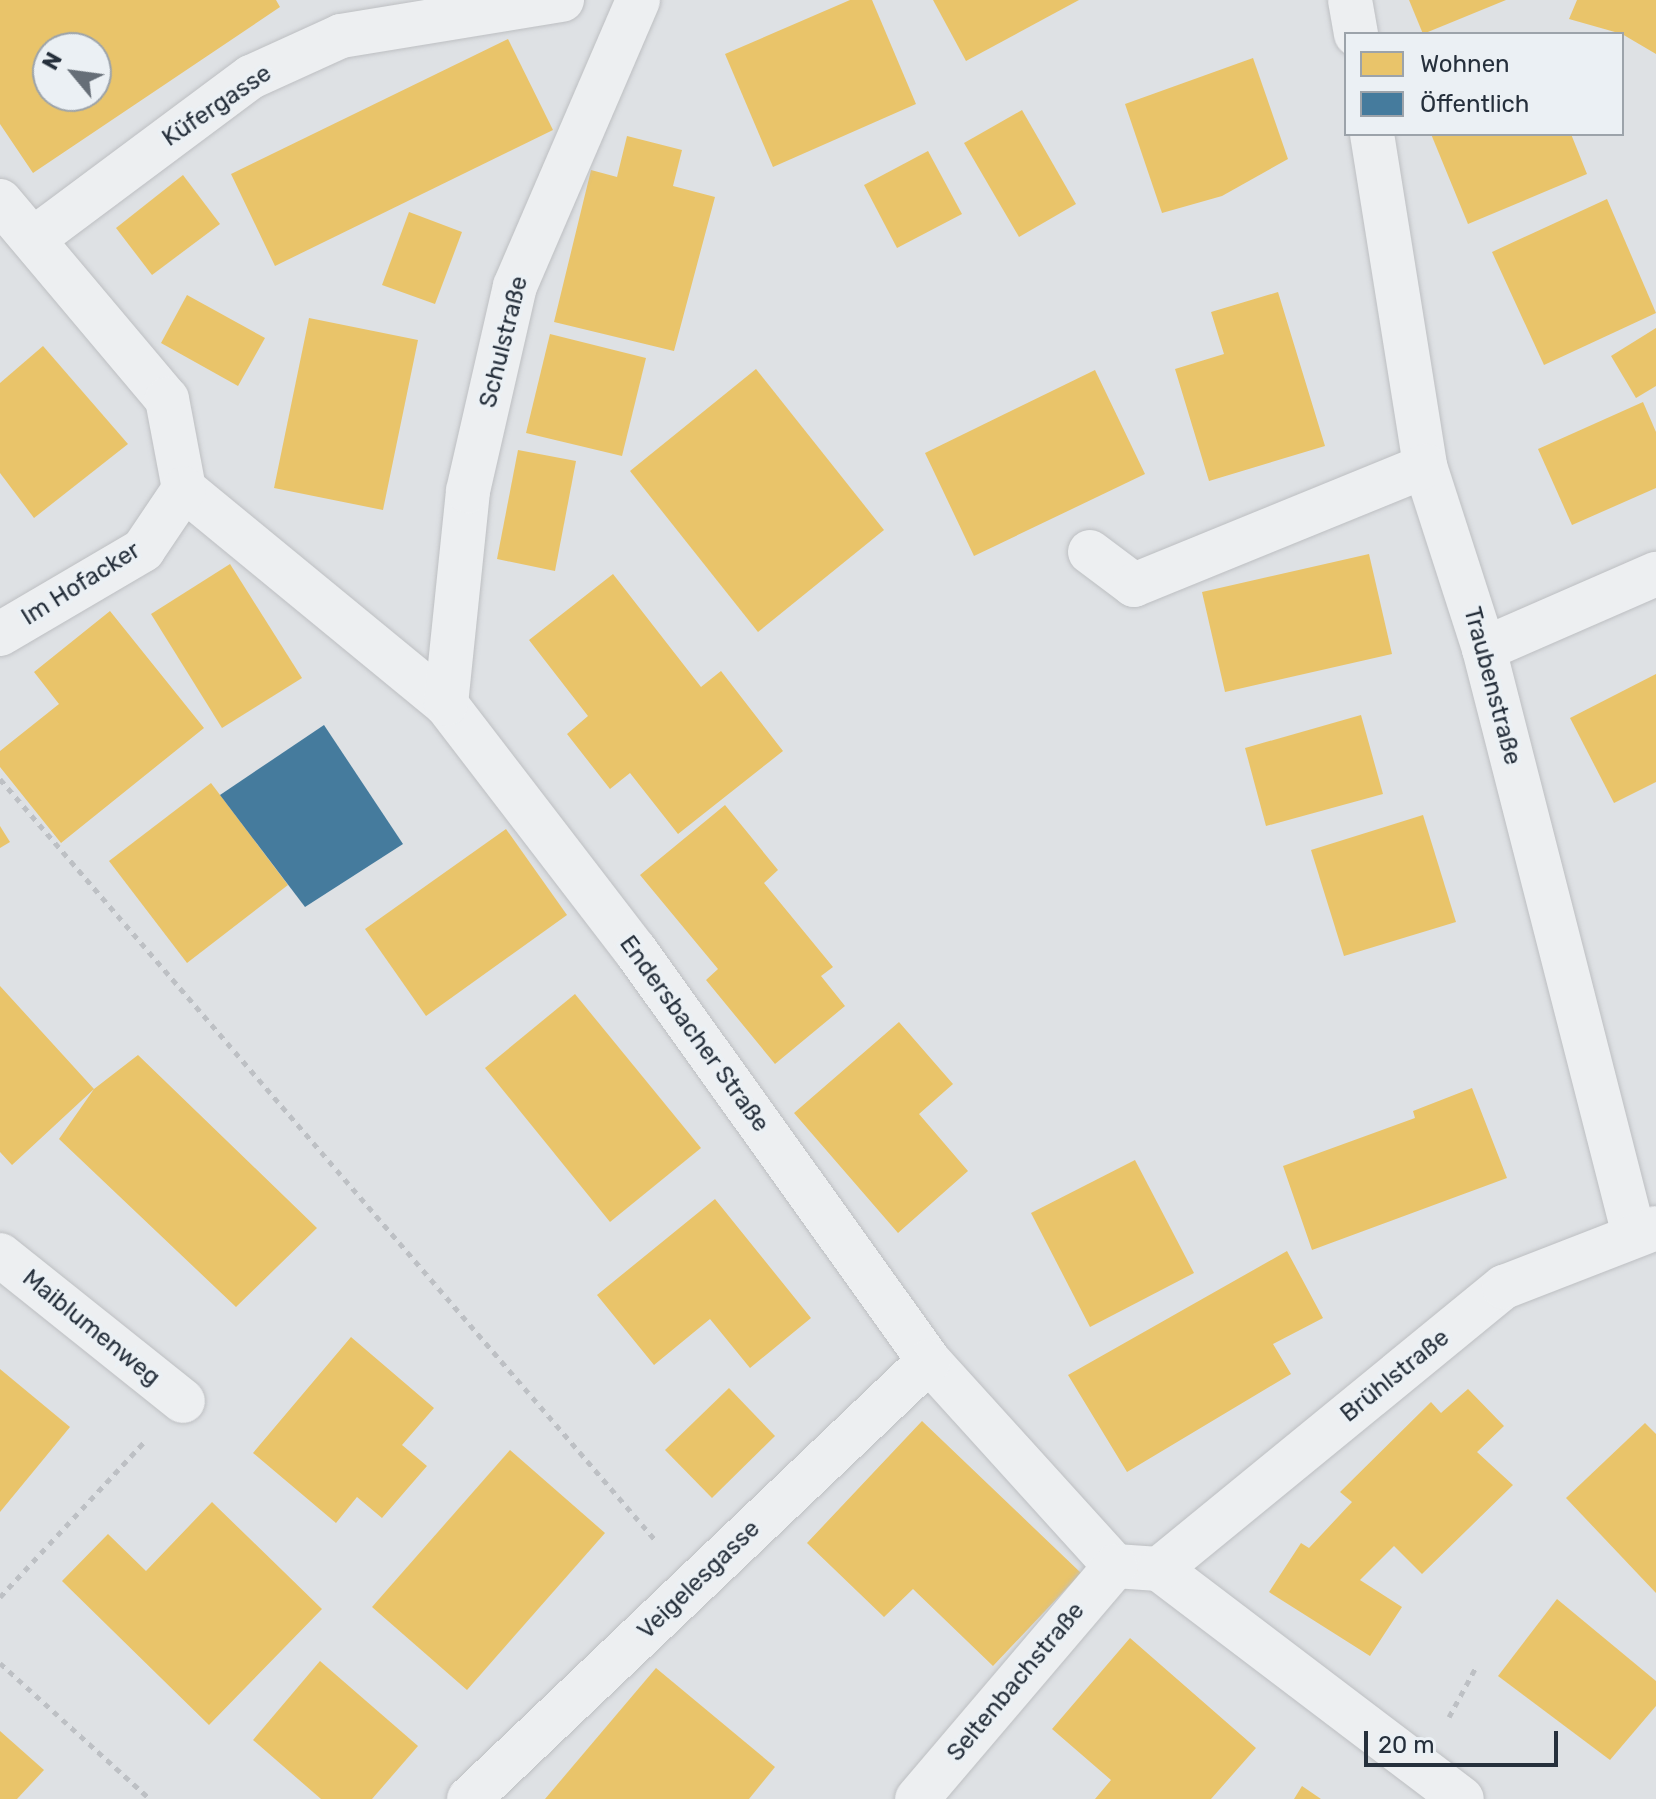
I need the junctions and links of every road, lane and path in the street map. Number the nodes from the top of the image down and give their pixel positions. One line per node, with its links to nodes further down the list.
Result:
1 (562, 0): 7 (street, Küfergasse)
2 (638, 0): 14 (street, Schulstraße)
3 (1350, 0): 4 (street)
4 (1356, 32)
5 (1372, 136): 8 (street, Traubenstraße)
6 (0, 201): 7 (street)
7 (36, 237): 9 (street)
8 (1425, 466): 10 (street); 13 (street, Traubenstraße)
9 (184, 489): 12 (street, Im Hofacker); 14 (street, Endersbacher Straße)
10 (1090, 552)
11 (1656, 574): 13 (street)
12 (0, 634)
13 (1484, 649): 16 (street, Traubenstraße)
14 (446, 704): 18 (street, Endersbacher Straße)
15 (0, 779): 22 (path)
16 (1645, 1231): 21 (street, Brühlstraße)
17 (0, 1255): 19 (street, Maiblumenweg)
18 (929, 1361): 20 (street, Endersbacher Straße); 22 (street, Veigelesgasse)
19 (183, 1401): 23 (path)
20 (1115, 1566): 21 (street); 27 (street, Seltenbachstraße)
21 (1159, 1569): 28 (street)
22 (694, 1584): 26 (street, Veigelesgasse)
23 (0, 1597)
24 (0, 1663): 25 (path)
25 (150, 1799)
26 (469, 1799)
27 (917, 1799)
28 (1462, 1799)

